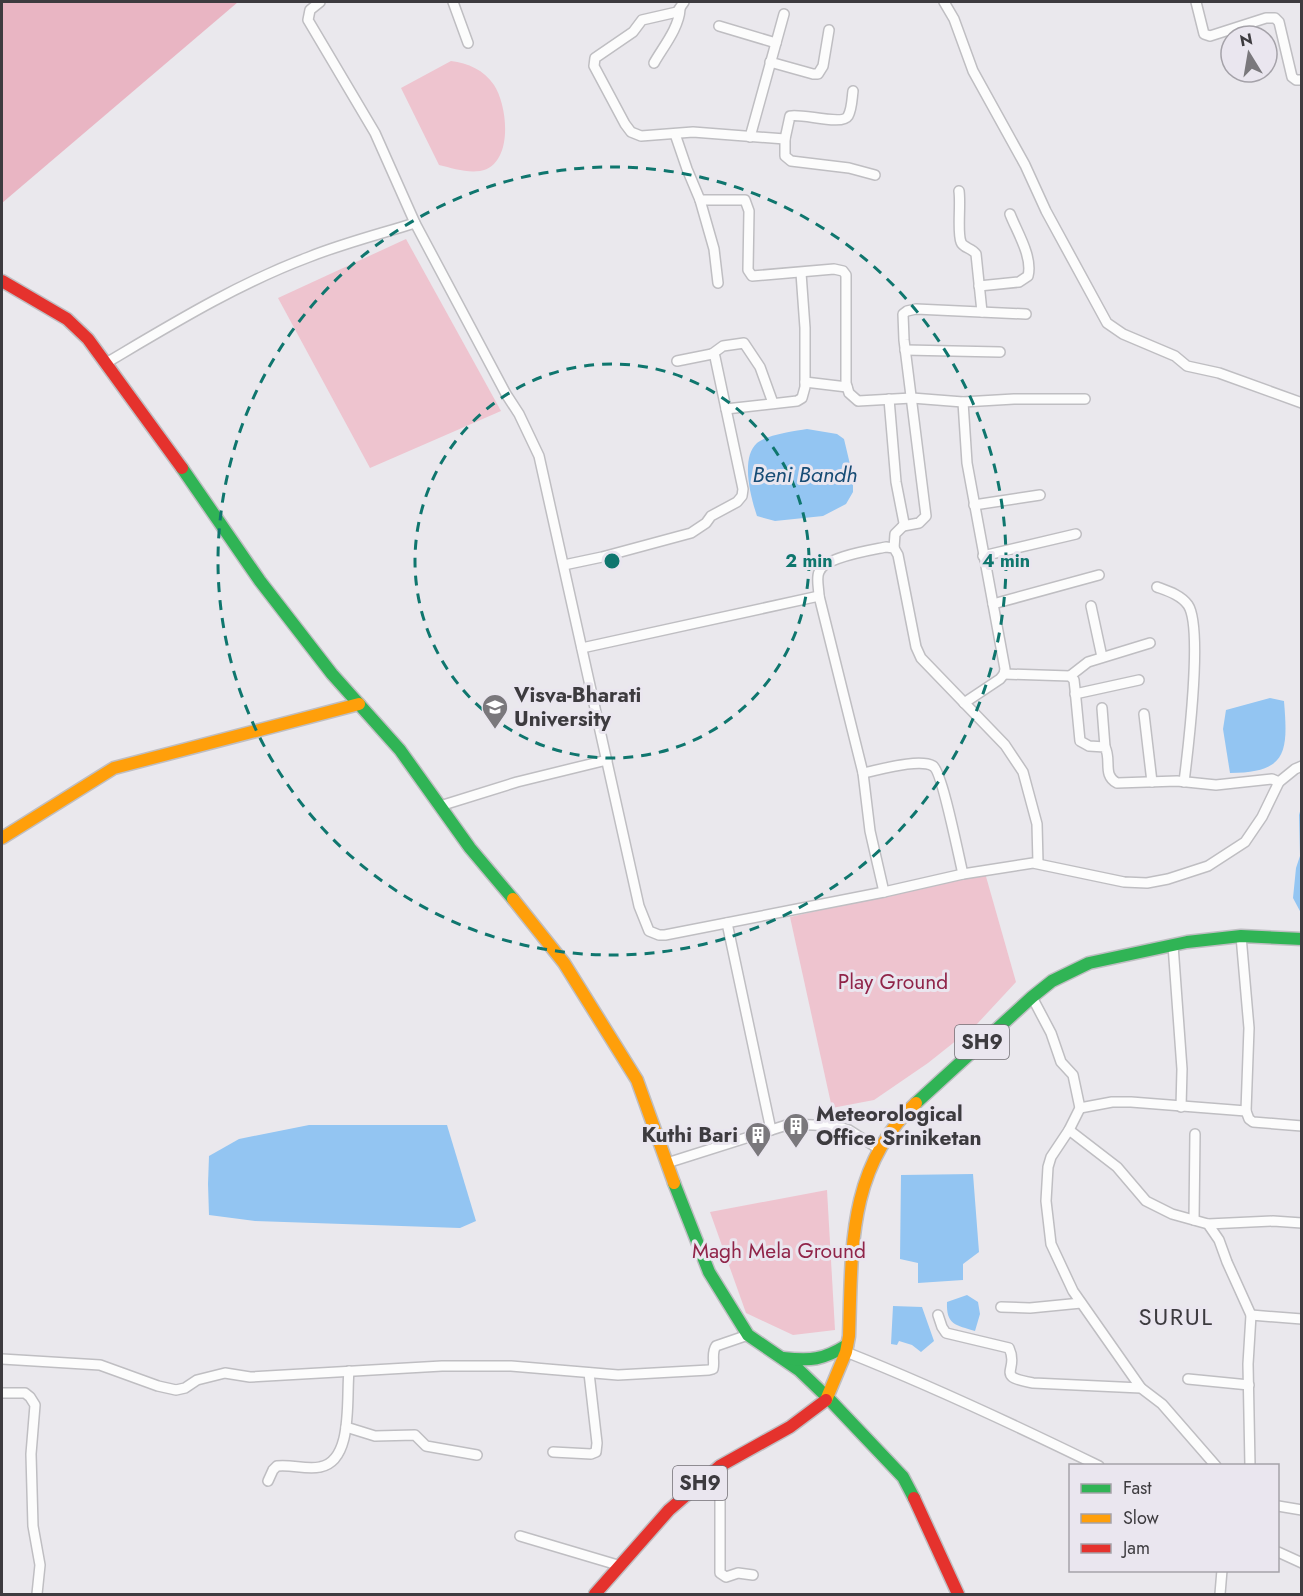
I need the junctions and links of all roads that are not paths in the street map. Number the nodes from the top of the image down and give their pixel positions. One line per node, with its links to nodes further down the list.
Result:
1 (320, 2): 22 (street)
2 (453, 2): 10 (street)
3 (944, 2): 40 (street)
4 (1196, 2): 13 (street)
5 (682, 5): 12 (street); 15 (street)
6 (784, 14): 9 (street)
7 (719, 26): 9 (street)
8 (829, 30): 11 (street)
9 (776, 43): 11 (street)
10 (468, 44)
11 (770, 62): 16 (street)
12 (654, 63)
13 (1302, 80)
14 (853, 91): 17 (street)
15 (675, 134): 16 (street); 20 (street)
16 (750, 137): 17 (street)
17 (784, 140): 18 (street)
18 (875, 175)
19 (959, 191): 26 (street)
20 (700, 200): 23 (street); 25 (street)
21 (1010, 214): 26 (street)
22 (415, 223): 33 (street); 49 (street)
23 (801, 273): 34 (street); 35 (street)
24 (2, 281): 33 (main road)
25 (718, 283)
26 (979, 286): 27 (street)
27 (982, 312): 28 (street); 29 (street)
28 (1026, 314)
29 (905, 350): 30 (street); 36 (street)
30 (1000, 352)
31 (712, 354): 32 (street); 41 (street); 42 (street)
32 (677, 361)
33 (106, 363): 63 (main road)
34 (805, 382): 35 (street); 41 (street)
35 (847, 387): 37 (street)
36 (912, 398): 37 (street); 39 (street); 45 (street)
37 (889, 399): 45 (street)
38 (1085, 399): 39 (street)
39 (963, 402): 44 (street)
40 (1302, 402)
41 (773, 403): 42 (street)
42 (726, 409): 49 (street)
43 (1040, 495): 44 (street)
44 (974, 505): 48 (street)
45 (903, 526): 47 (street)
46 (1076, 534): 48 (street)
47 (894, 548): 52 (street); 62 (street)
48 (983, 556): 53 (street)
49 (564, 565): 56 (street)
50 (1099, 575): 53 (street)
51 (1156, 587): 71 (street)
52 (819, 596): 56 (street); 69 (street)
53 (993, 604): 58 (street)
54 (1091, 606): 57 (street)
55 (1150, 643): 57 (street)
56 (582, 648): 67 (street)
57 (1102, 657): 59 (street)
58 (1005, 674): 59 (street); 62 (street)
59 (1071, 676): 61 (street)
60 (1139, 680): 61 (street)
61 (1075, 694): 66 (street)
62 (964, 703): 75 (street)
63 (359, 704): 73 (main road); 74 (main road)
64 (1102, 708): 66 (street)
65 (1144, 714): 70 (street)
66 (1105, 747): 70 (street)
67 (607, 760): 73 (street); 78 (street)
68 (1302, 766): 72 (street)
69 (863, 773): 76 (street); 77 (street)
70 (1152, 782): 71 (street)
71 (1184, 782): 72 (street)
72 (1279, 782): 75 (street)
73 (440, 806): 91 (main road)
74 (2, 838)
75 (1038, 863): 76 (street)
76 (963, 874): 77 (street)
77 (884, 892): 78 (street)
78 (727, 923): 87 (street)
79 (1241, 936): 80 (main road, SH9); 81 (main road, SH9); 85 (street)
80 (1302, 939)
81 (1173, 945): 82 (main road, SH9); 83 (street)
82 (1032, 997): 84 (street); 90 (main road, SH9)
83 (1181, 1107): 84 (street); 85 (street)
84 (1080, 1108): 88 (street)
85 (1246, 1111): 86 (street)
86 (1302, 1126)
87 (771, 1130): 90 (street); 91 (street)
88 (1069, 1130): 92 (street); 95 (street)
89 (1195, 1134): 92 (street)
90 (879, 1149): 101 (main road, SH9)
91 (667, 1163): 100 (main road)
92 (1194, 1220): 94 (street)
93 (1302, 1223): 94 (street)
94 (1208, 1224): 98 (street)
95 (1082, 1303): 96 (street); 108 (street)
96 (1001, 1307)
97 (938, 1315): 108 (street)
98 (1251, 1315): 99 (street); 107 (street)
99 (1302, 1319)
100 (748, 1335): 102 (main road); 105 (street)
101 (847, 1349): 102 (main road); 110 (main road, SH9); 114 (street)
102 (783, 1358): 110 (main road)
103 (2, 1359): 104 (street)
104 (349, 1371): 105 (street); 111 (street)
105 (588, 1373): 112 (street)
106 (1188, 1378): 107 (street)
107 (1249, 1385): 116 (street)
108 (1141, 1388): 115 (street)
109 (2, 1393): 127 (street)
110 (828, 1398): 117 (main road, SH9); 129 (main road)
111 (346, 1427): 113 (street); 118 (street)
112 (552, 1452)
113 (477, 1455)
114 (1095, 1464)
115 (1214, 1464)
116 (1250, 1464)
117 (720, 1466): 124 (main road, SH9); 126 (street)
118 (268, 1481)
119 (1279, 1506): 120 (street)
120 (1302, 1510)
121 (520, 1536): 124 (street)
122 (1279, 1552): 123 (street)
123 (1302, 1563)
124 (621, 1566): 128 (main road, SH9)
125 (1222, 1572): 130 (street)
126 (753, 1575)
127 (37, 1594)
128 (595, 1594)
129 (958, 1594)
130 (1220, 1594)

